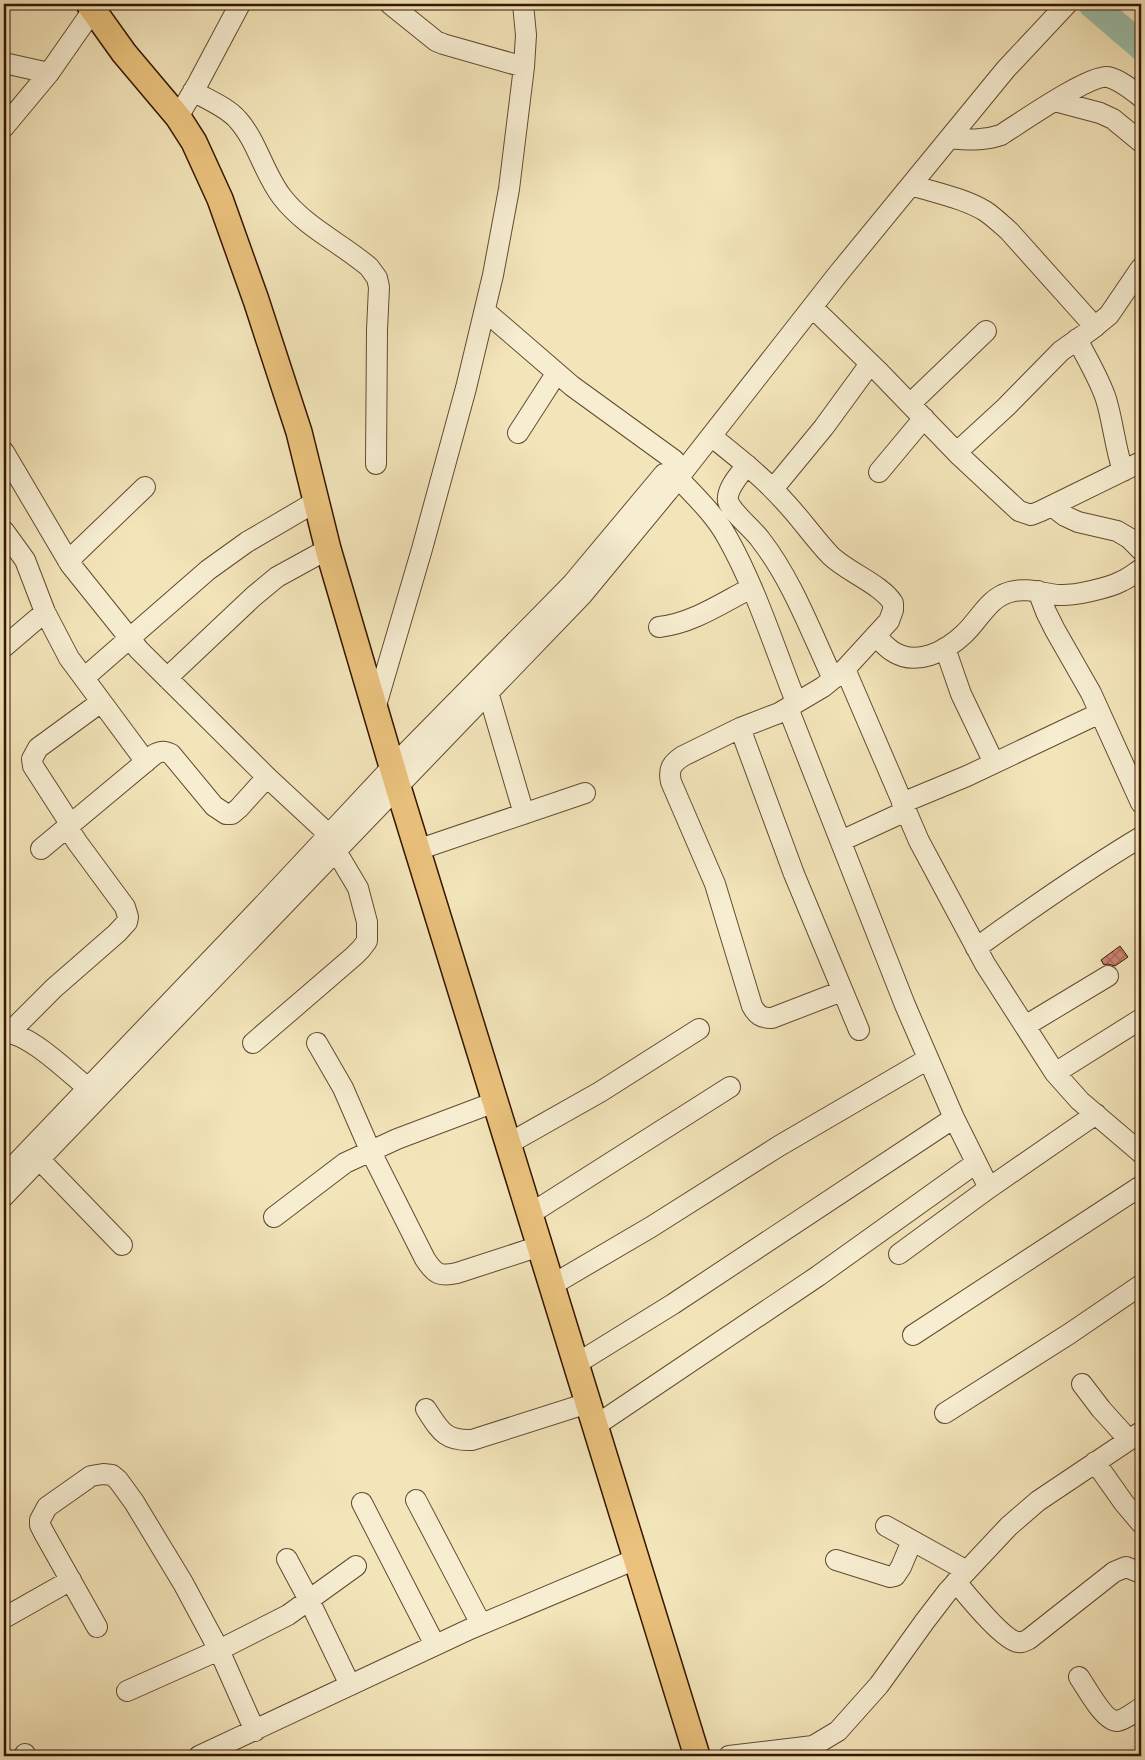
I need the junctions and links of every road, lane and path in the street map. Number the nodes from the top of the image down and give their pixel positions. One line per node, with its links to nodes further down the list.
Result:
1 (390, 4): 7 (street)
2 (523, 4): 7 (street)
3 (1068, 4): 8 (street)
4 (91, 7): 9 (street); 13 (main road)
5 (234, 7): 10 (street)
6 (4, 63): 9 (street)
7 (524, 67): 20 (street)
8 (1006, 68): 15 (street); 35 (street)
9 (49, 73): 14 (street)
10 (193, 91): 13 (street); 33 (street)
11 (1141, 97): 12 (street)
12 (1055, 101): 15 (street); 16 (street)
13 (178, 117): 40 (main road)
14 (4, 127)
15 (950, 138): 17 (street)
16 (1141, 142)
17 (911, 185): 19 (street); 21 (street)
18 (1141, 268): 21 (street)
19 (812, 307): 24 (street); 29 (street)
20 (485, 311): 25 (street); 61 (street)
21 (1095, 327): 23 (street)
22 (986, 331): 26 (street)
23 (1077, 340): 30 (street); 36 (street)
24 (870, 364): 26 (street); 39 (street)
25 (556, 374): 28 (street); 35 (street)
26 (910, 404): 27 (street)
27 (924, 418): 30 (street); 37 (street)
28 (518, 433)
29 (712, 436): 34 (street); 35 (street)
30 (957, 452): 41 (street)
31 (6, 461): 45 (street)
32 (1141, 462): 36 (street)
33 (376, 464)
34 (747, 465): 39 (street); 55 (street)
35 (676, 469): 47 (street); 58 (street); 67 (street)
36 (1123, 471): 41 (street)
37 (879, 472)
38 (146, 486): 45 (street)
39 (773, 489): 51 (street)
40 (317, 501): 43 (main road); 52 (street)
41 (1052, 506): 44 (street)
42 (4, 531): 49 (street)
43 (328, 549): 57 (street); 61 (main road)
44 (1141, 550)
45 (68, 561): 52 (street)
46 (1141, 569): 48 (street)
47 (751, 588): 50 (street); 60 (street)
48 (1038, 592): 54 (street); 62 (street)
49 (45, 612): 53 (street); 56 (street)
50 (659, 627)
51 (875, 636): 54 (street); 55 (street)
52 (130, 638): 56 (street); 57 (street)
53 (4, 647)
54 (945, 648): 65 (street)
55 (839, 674): 60 (street); 70 (street)
56 (84, 678): 59 (street)
57 (167, 678): 66 (street)
58 (488, 692): 67 (street); 71 (street)
59 (101, 702): 64 (street); 72 (street)
60 (792, 705): 63 (street); 74 (street)
61 (375, 709): 67 (main road)
62 (1100, 713): 65 (street); 69 (street)
63 (740, 728): 80 (street); 80 (street)
64 (146, 762): 66 (street); 72 (street)
65 (994, 763): 70 (street)
66 (267, 776): 75 (street)
67 (395, 777): 75 (street); 77 (main road)
68 (585, 793): 71 (street)
69 (1141, 803)
70 (904, 807): 74 (street); 78 (street)
71 (524, 814): 77 (street)
72 (69, 826): 76 (street); 85 (street)
73 (1141, 837): 78 (street)
74 (841, 842): 88 (street)
75 (335, 844): 86 (street); 91 (street); 98 (street)
76 (41, 849)
77 (417, 850): 92 (main road)
78 (976, 948): 82 (street)
79 (1108, 976): 82 (street)
80 (842, 991): 84 (street)
81 (1141, 1019): 89 (street)
82 (1025, 1026): 89 (street)
83 (699, 1029): 95 (street)
84 (859, 1030)
85 (6, 1033): 91 (street)
86 (253, 1043)
87 (317, 1043): 96 (street)
88 (928, 1059): 94 (street); 110 (street)
89 (1055, 1073): 93 (street)
90 (730, 1087): 104 (street)
91 (88, 1088): 100 (street)
92 (495, 1102): 95 (main road); 96 (street)
93 (1096, 1114): 97 (street); 102 (street)
94 (954, 1118): 99 (street); 112 (street)
95 (508, 1144): 104 (main road)
96 (370, 1150): 105 (street); 107 (street)
97 (1140, 1150)
98 (39, 1159): 103 (street); 106 (street)
99 (976, 1163): 102 (street); 116 (street)
100 (4, 1176)
101 (1141, 1186): 111 (street)
102 (989, 1188): 108 (street)
103 (4, 1196)
104 (530, 1214): 107 (main road)
105 (274, 1217)
106 (122, 1245)
107 (540, 1246): 110 (main road)
108 (899, 1254)
109 (1141, 1285): 115 (street)
110 (552, 1286): 112 (main road)
111 (913, 1335)
112 (576, 1364): 116 (main road)
113 (1082, 1384): 117 (street)
114 (426, 1409): 116 (street)
115 (945, 1413)
116 (592, 1414): 125 (main road)
117 (1135, 1436): 118 (street)
118 (1095, 1462): 121 (street); 129 (street)
119 (416, 1500): 133 (street)
120 (362, 1503): 135 (street)
121 (1141, 1523)
122 (886, 1526): 123 (street)
123 (912, 1541): 126 (street); 129 (street)
124 (287, 1559): 131 (street)
125 (636, 1559): 133 (street); 143 (main road)
126 (836, 1560)
127 (356, 1566): 131 (street)
128 (1141, 1573): 129 (street)
129 (962, 1577): 144 (street)
130 (71, 1580): 132 (street); 134 (street); 136 (street)
131 (309, 1600): 136 (street); 138 (street)
132 (4, 1618)
133 (481, 1624): 135 (street)
134 (97, 1627)
135 (435, 1645): 138 (street)
136 (219, 1650): 139 (street); 141 (street)
137 (1079, 1677): 140 (street)
138 (350, 1685): 141 (street)
139 (126, 1691)
140 (1141, 1708)
141 (255, 1731): 142 (street)
142 (199, 1756)
143 (697, 1756)
144 (729, 1756)

